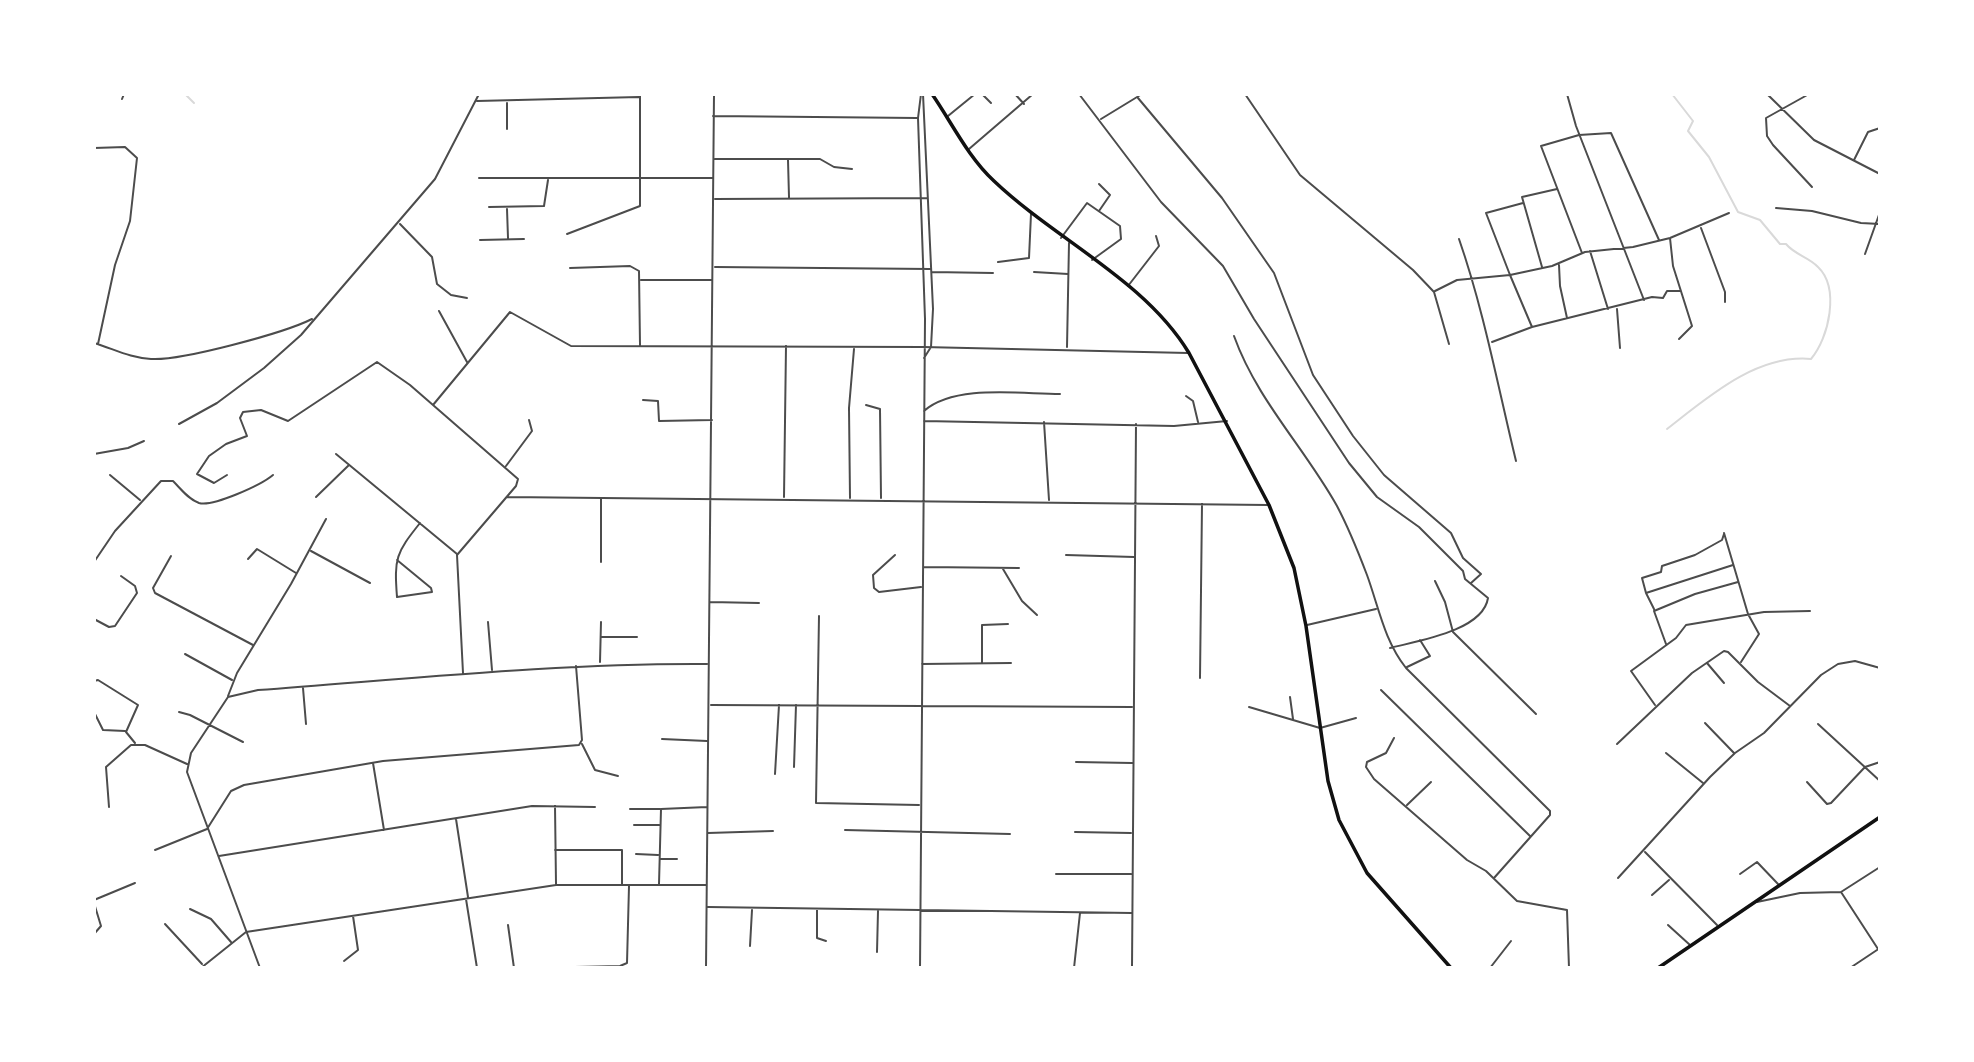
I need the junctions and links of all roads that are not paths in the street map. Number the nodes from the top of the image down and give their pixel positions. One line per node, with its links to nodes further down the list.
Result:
1 (124, 94): 19 (street)
2 (480, 94): 20 (street)
3 (564, 94): 21 (street)
4 (713, 94): 26 (street)
5 (922, 94): 28 (street); 49 (street)
6 (932, 94): 27 (highway)
7 (975, 94): 27 (street)
8 (982, 94): 23 (street)
9 (1015, 94): 24 (street)
10 (1033, 94): 24 (street)
11 (1079, 94): 29 (street)
12 (1142, 94): 18 (street)
13 (1245, 94): 94 (street)
14 (1567, 94): 32 (street)
15 (1767, 94): 25 (street)
16 (1809, 94): 25 (street)
17 (640, 96): 21 (street); 43 (street)
18 (1138, 98): 29 (street); 177 (street)
19 (122, 99)
20 (476, 101): 22 (street); 59 (street)
21 (564, 101): 22 (street)
22 (507, 102): 31 (street)
23 (991, 103)
24 (1025, 104): 34 (street)
25 (1780, 108): 37 (street); 45 (street)
26 (713, 116): 28 (street); 35 (street)
27 (947, 116): 34 (highway)
28 (918, 118): 48 (street)
29 (1100, 120): 177 (street)
30 (1880, 128): 37 (street)
31 (507, 129)
32 (1579, 135): 46 (street); 71 (street); 73 (street)
33 (94, 148): 107 (street)
34 (968, 149): 57 (highway)
35 (713, 159): 36 (street); 41 (street)
36 (788, 159): 38 (street); 47 (street)
37 (1854, 160): 39 (street)
38 (852, 169)
39 (1880, 174)
40 (479, 178): 42 (street)
41 (713, 178): 43 (street); 50 (street)
42 (548, 179): 43 (street); 53 (street)
43 (641, 179): 63 (street)
44 (1099, 184): 55 (street)
45 (1812, 187)
46 (1558, 189): 51 (street); 75 (street)
47 (789, 198): 48 (street); 50 (street)
48 (921, 198): 49 (street); 83 (street)
49 (928, 198): 84 (street)
50 (713, 199): 80 (street)
51 (1524, 203): 82 (street); 88 (street)
52 (489, 207): 53 (street)
53 (507, 207): 67 (street)
54 (1776, 208): 61 (street)
55 (1099, 211): 65 (street); 77 (street)
56 (1880, 212): 61 (street)
57 (1031, 213): 65 (highway); 78 (street)
58 (1729, 213): 62 (street)
59 (399, 223): 95 (street); 101 (street)
60 (1880, 224): 61 (street)
61 (1875, 225): 76 (street)
62 (1700, 227): 66 (street); 97 (street)
63 (567, 234)
64 (1156, 236): 92 (street)
65 (1061, 237): 72 (highway)
66 (1670, 238): 71 (street); 93 (street)
67 (508, 239): 68 (street); 70 (street)
68 (524, 239)
69 (1459, 239): 91 (street)
70 (480, 240)
71 (1659, 241): 73 (street)
72 (1069, 243): 77 (highway); 87 (street)
73 (1622, 248): 74 (street); 96 (street)
74 (1590, 251): 75 (street); 99 (street)
75 (1581, 253): 79 (street)
76 (1865, 254)
77 (1092, 260): 92 (highway)
78 (999, 262)
79 (1559, 264): 82 (street); 102 (street)
80 (714, 267): 83 (street); 89 (street)
81 (570, 268): 90 (street)
82 (1542, 268): 88 (street)
83 (924, 269): 84 (street); 113 (street)
84 (931, 271): 85 (street); 114 (street)
85 (993, 272)
86 (1034, 272): 87 (street)
87 (1069, 274): 115 (street)
88 (1510, 275): 91 (street); 103 (street)
89 (714, 279): 90 (street); 111 (street)
90 (640, 280): 109 (street)
91 (1470, 281): 94 (street); 106 (street)
92 (1128, 286): 117 (highway)
93 (1681, 291): 96 (street); 105 (street)
94 (1434, 292): 108 (street)
95 (467, 298)
96 (1644, 301): 98 (street)
97 (1725, 302)
98 (1617, 308): 99 (street); 116 (street)
99 (1608, 310): 102 (street)
100 (439, 311): 119 (street)
101 (313, 318): 107 (street); 132 (street)
102 (1567, 319): 103 (street)
103 (1532, 327): 106 (street)
104 (1234, 336): 182 (street)
105 (1679, 339)
106 (1491, 342): 137 (street)
107 (96, 344)
108 (1449, 344)
109 (640, 346): 111 (street); 119 (street)
110 (786, 346): 111 (street); 112 (street); 146 (street)
111 (713, 347): 127 (street)
112 (854, 347): 113 (street); 148 (street)
113 (923, 347): 114 (street); 118 (street)
114 (931, 347): 115 (street); 118 (street)
115 (1068, 348): 117 (street)
116 (1620, 348)
117 (1189, 353): 129 (highway)
118 (923, 359): 125 (street)
119 (468, 362): 123 (street)
120 (1060, 394): 125 (street)
121 (1185, 396): 131 (street)
122 (643, 400): 127 (street)
123 (433, 405): 139 (street); 141 (street)
124 (866, 405): 149 (street)
125 (923, 411): 128 (street)
126 (528, 420): 139 (street)
127 (712, 421): 147 (street)
128 (923, 421): 130 (street); 150 (street)
129 (1227, 421): 131 (street); 155 (highway)
130 (1044, 422): 133 (street); 152 (street)
131 (1198, 423): 133 (street)
132 (179, 424)
133 (1136, 425): 153 (street)
134 (144, 441): 135 (street)
135 (94, 454)
136 (336, 454): 138 (street)
137 (1516, 461)
138 (350, 465): 143 (street); 157 (street)
139 (505, 467): 144 (street)
140 (110, 475): 151 (street)
141 (228, 475)
142 (273, 475): 151 (street)
143 (316, 496)
144 (507, 497): 145 (street); 159 (street)
145 (601, 498): 147 (street); 167 (street)
146 (784, 498): 147 (street); 148 (street)
147 (712, 499): 180 (street)
148 (850, 499): 149 (street)
149 (881, 499): 150 (street)
150 (922, 499): 152 (street); 169 (street)
151 (141, 500): 166 (street)
152 (1049, 501): 153 (street)
153 (1136, 503): 154 (street); 163 (street)
154 (1202, 503): 155 (street); 213 (street)
155 (1269, 505): 192 (highway)
156 (326, 519): 158 (street)
157 (420, 523): 159 (street); 165 (street)
158 (310, 551): 172 (street); 176 (street)
159 (457, 555): 212 (street)
160 (895, 555): 178 (street)
161 (1066, 555): 163 (street)
162 (171, 556): 198 (street)
163 (1135, 557): 227 (street)
164 (248, 559): 172 (street)
165 (397, 560): 165 (street)
166 (94, 562)
167 (601, 562)
168 (1734, 565): 175 (street); 179 (street); 179 (street)
169 (923, 567): 171 (street); 178 (street)
170 (1019, 568): 171 (street)
171 (1003, 569): 186 (street)
172 (297, 573): 198 (street)
173 (121, 576): 188 (street)
174 (1435, 580): 193 (street)
175 (1740, 582): 183 (street); 185 (street)
176 (370, 583)
177 (1470, 584): 193 (street)
178 (922, 587): 207 (street)
179 (1646, 593): 183 (street)
180 (709, 602): 181 (street); 206 (street)
181 (759, 603)
182 (1378, 609): 192 (street); 199 (street)
183 (1654, 611): 197 (street)
184 (1810, 611): 185 (street)
185 (1748, 614): 197 (street); 205 (street)
186 (1037, 615)
187 (819, 616): 223 (street)
188 (94, 619)
189 (488, 622): 211 (street)
190 (601, 622): 194 (street)
191 (1007, 624): 202 (street)
192 (1306, 626): 239 (highway)
193 (1453, 632): 196 (street); 232 (street)
194 (600, 637): 195 (street); 201 (street)
195 (638, 637)
196 (1420, 640): 199 (street); 209 (street)
197 (1666, 644): 226 (street)
198 (254, 646): 214 (street)
199 (1390, 648): 209 (street)
200 (185, 654): 214 (street)
201 (600, 663): 206 (street); 208 (street)
202 (982, 663): 203 (street); 207 (street)
203 (1012, 663)
204 (1707, 663): 205 (street); 216 (street); 226 (street)
205 (1741, 663): 229 (street)
206 (709, 664): 224 (street)
207 (921, 664): 225 (street)
208 (576, 665): 211 (street); 246 (street)
209 (1406, 668): 284 (street)
210 (1880, 668): 229 (street)
211 (492, 671): 212 (street)
212 (463, 674): 217 (street)
213 (1200, 678)
214 (233, 680): 219 (street)
215 (94, 681): 240 (street)
216 (1724, 683)
217 (303, 687): 219 (street); 238 (street)
218 (1381, 690): 284 (street)
219 (228, 697): 237 (street)
220 (1290, 697): 234 (street)
221 (779, 704): 222 (street); 224 (street); 257 (street)
222 (796, 704): 223 (street); 255 (street)
223 (817, 704): 225 (street); 263 (street)
224 (709, 705): 243 (street)
225 (920, 705): 227 (street); 263 (street)
226 (1656, 705): 247 (street)
227 (1133, 707): 253 (street)
228 (1249, 707): 234 (street)
229 (1790, 707): 249 (street)
230 (94, 712): 240 (street)
231 (179, 712): 237 (street)
232 (1536, 714)
233 (1356, 718): 239 (street)
234 (1293, 720): 239 (street)
235 (1705, 723): 249 (street)
236 (1818, 723): 256 (street)
237 (209, 724): 244 (street); 254 (street)
238 (306, 724)
239 (1320, 728): 344 (highway)
240 (126, 732): 245 (street)
241 (1394, 738): 265 (street)
242 (662, 739): 243 (street)
243 (708, 741): 268 (street)
244 (243, 742)
245 (136, 743): 254 (street); 266 (street)
246 (581, 743): 252 (street); 258 (street)
247 (1617, 744)
248 (1666, 753): 262 (street)
249 (1735, 753): 262 (street)
250 (1076, 762): 253 (street)
251 (1880, 762): 256 (street)
252 (373, 763): 275 (street); 277 (street)
253 (1133, 763): 280 (street)
254 (188, 764): 275 (street)
255 (794, 767)
256 (1865, 767): 259 (street); 261 (street)
257 (775, 774)
258 (618, 776)
259 (1880, 781)
260 (1432, 782): 265 (street)
261 (1807, 782)
262 (1704, 784): 287 (street)
263 (920, 805): 282 (street)
264 (555, 806): 267 (street); 272 (street); 286 (street)
265 (1406, 806): 296 (street)
266 (109, 807)
267 (595, 807)
268 (707, 807): 270 (street); 281 (street)
269 (630, 808): 270 (street)
270 (661, 809): 274 (street)
271 (1880, 817): 305 (highway)
272 (456, 819): 277 (street); 308 (street)
273 (634, 825): 274 (street)
274 (660, 825): 290 (street)
275 (207, 829): 285 (street); 289 (street)
276 (845, 830): 282 (street)
277 (384, 831): 289 (street)
278 (773, 831): 281 (street)
279 (1075, 832): 280 (street)
280 (1132, 832): 294 (street)
281 (707, 833): 304 (street)
282 (920, 833): 283 (street); 316 (street)
283 (1010, 834)
284 (1531, 837): 296 (street)
285 (155, 850)
286 (555, 850): 300 (street); 301 (street)
287 (1644, 852): 297 (street); 298 (street)
288 (636, 853): 290 (street)
289 (218, 857): 324 (street)
290 (659, 857): 291 (street); 303 (street)
291 (677, 859)
292 (1880, 867): 306 (street)
293 (1056, 874): 294 (street)
294 (1132, 874): 318 (street)
295 (1740, 874): 305 (street)
296 (1494, 878): 346 (street)
297 (1618, 878)
298 (1671, 879): 307 (street); 323 (street)
299 (135, 883): 309 (street)
300 (556, 885): 301 (street); 308 (street)
301 (622, 885): 302 (street)
302 (629, 885): 303 (street); 339 (street)
303 (659, 885): 304 (street)
304 (707, 885): 311 (street)
305 (1778, 885): 310 (highway)
306 (1841, 892): 310 (street); 331 (street)
307 (1652, 895)
308 (467, 898): 319 (street); 337 (street)
309 (94, 901): 325 (street)
310 (1752, 902): 323 (highway)
311 (706, 907): 314 (street); 340 (street)
312 (817, 908): 314 (street); 315 (street); 327 (street)
313 (190, 909): 328 (street)
314 (752, 909): 330 (street)
315 (878, 909): 316 (street); 332 (street)
316 (919, 910): 317 (street); 341 (street)
317 (1080, 912): 318 (street); 342 (street)
318 (1133, 913): 343 (street)
319 (352, 915): 324 (street); 333 (street)
320 (165, 924): 334 (street)
321 (508, 925): 338 (street)
322 (1668, 925): 329 (street)
323 (1718, 926): 329 (highway)
324 (246, 932): 328 (street); 336 (street)
325 (94, 934)
326 (1511, 940): 345 (street)
327 (826, 941)
328 (232, 943): 334 (street)
329 (1691, 945): 335 (highway)
330 (750, 946)
331 (1879, 949): 347 (street)
332 (877, 952)
333 (344, 961)
334 (202, 967)
335 (1660, 967)
336 (260, 968)
337 (477, 968)
338 (514, 968)
339 (530, 968)
340 (706, 968)
341 (920, 968)
342 (1074, 968)
343 (1132, 968)
344 (1451, 968)
345 (1490, 968)
346 (1569, 968)
347 (1850, 968)

